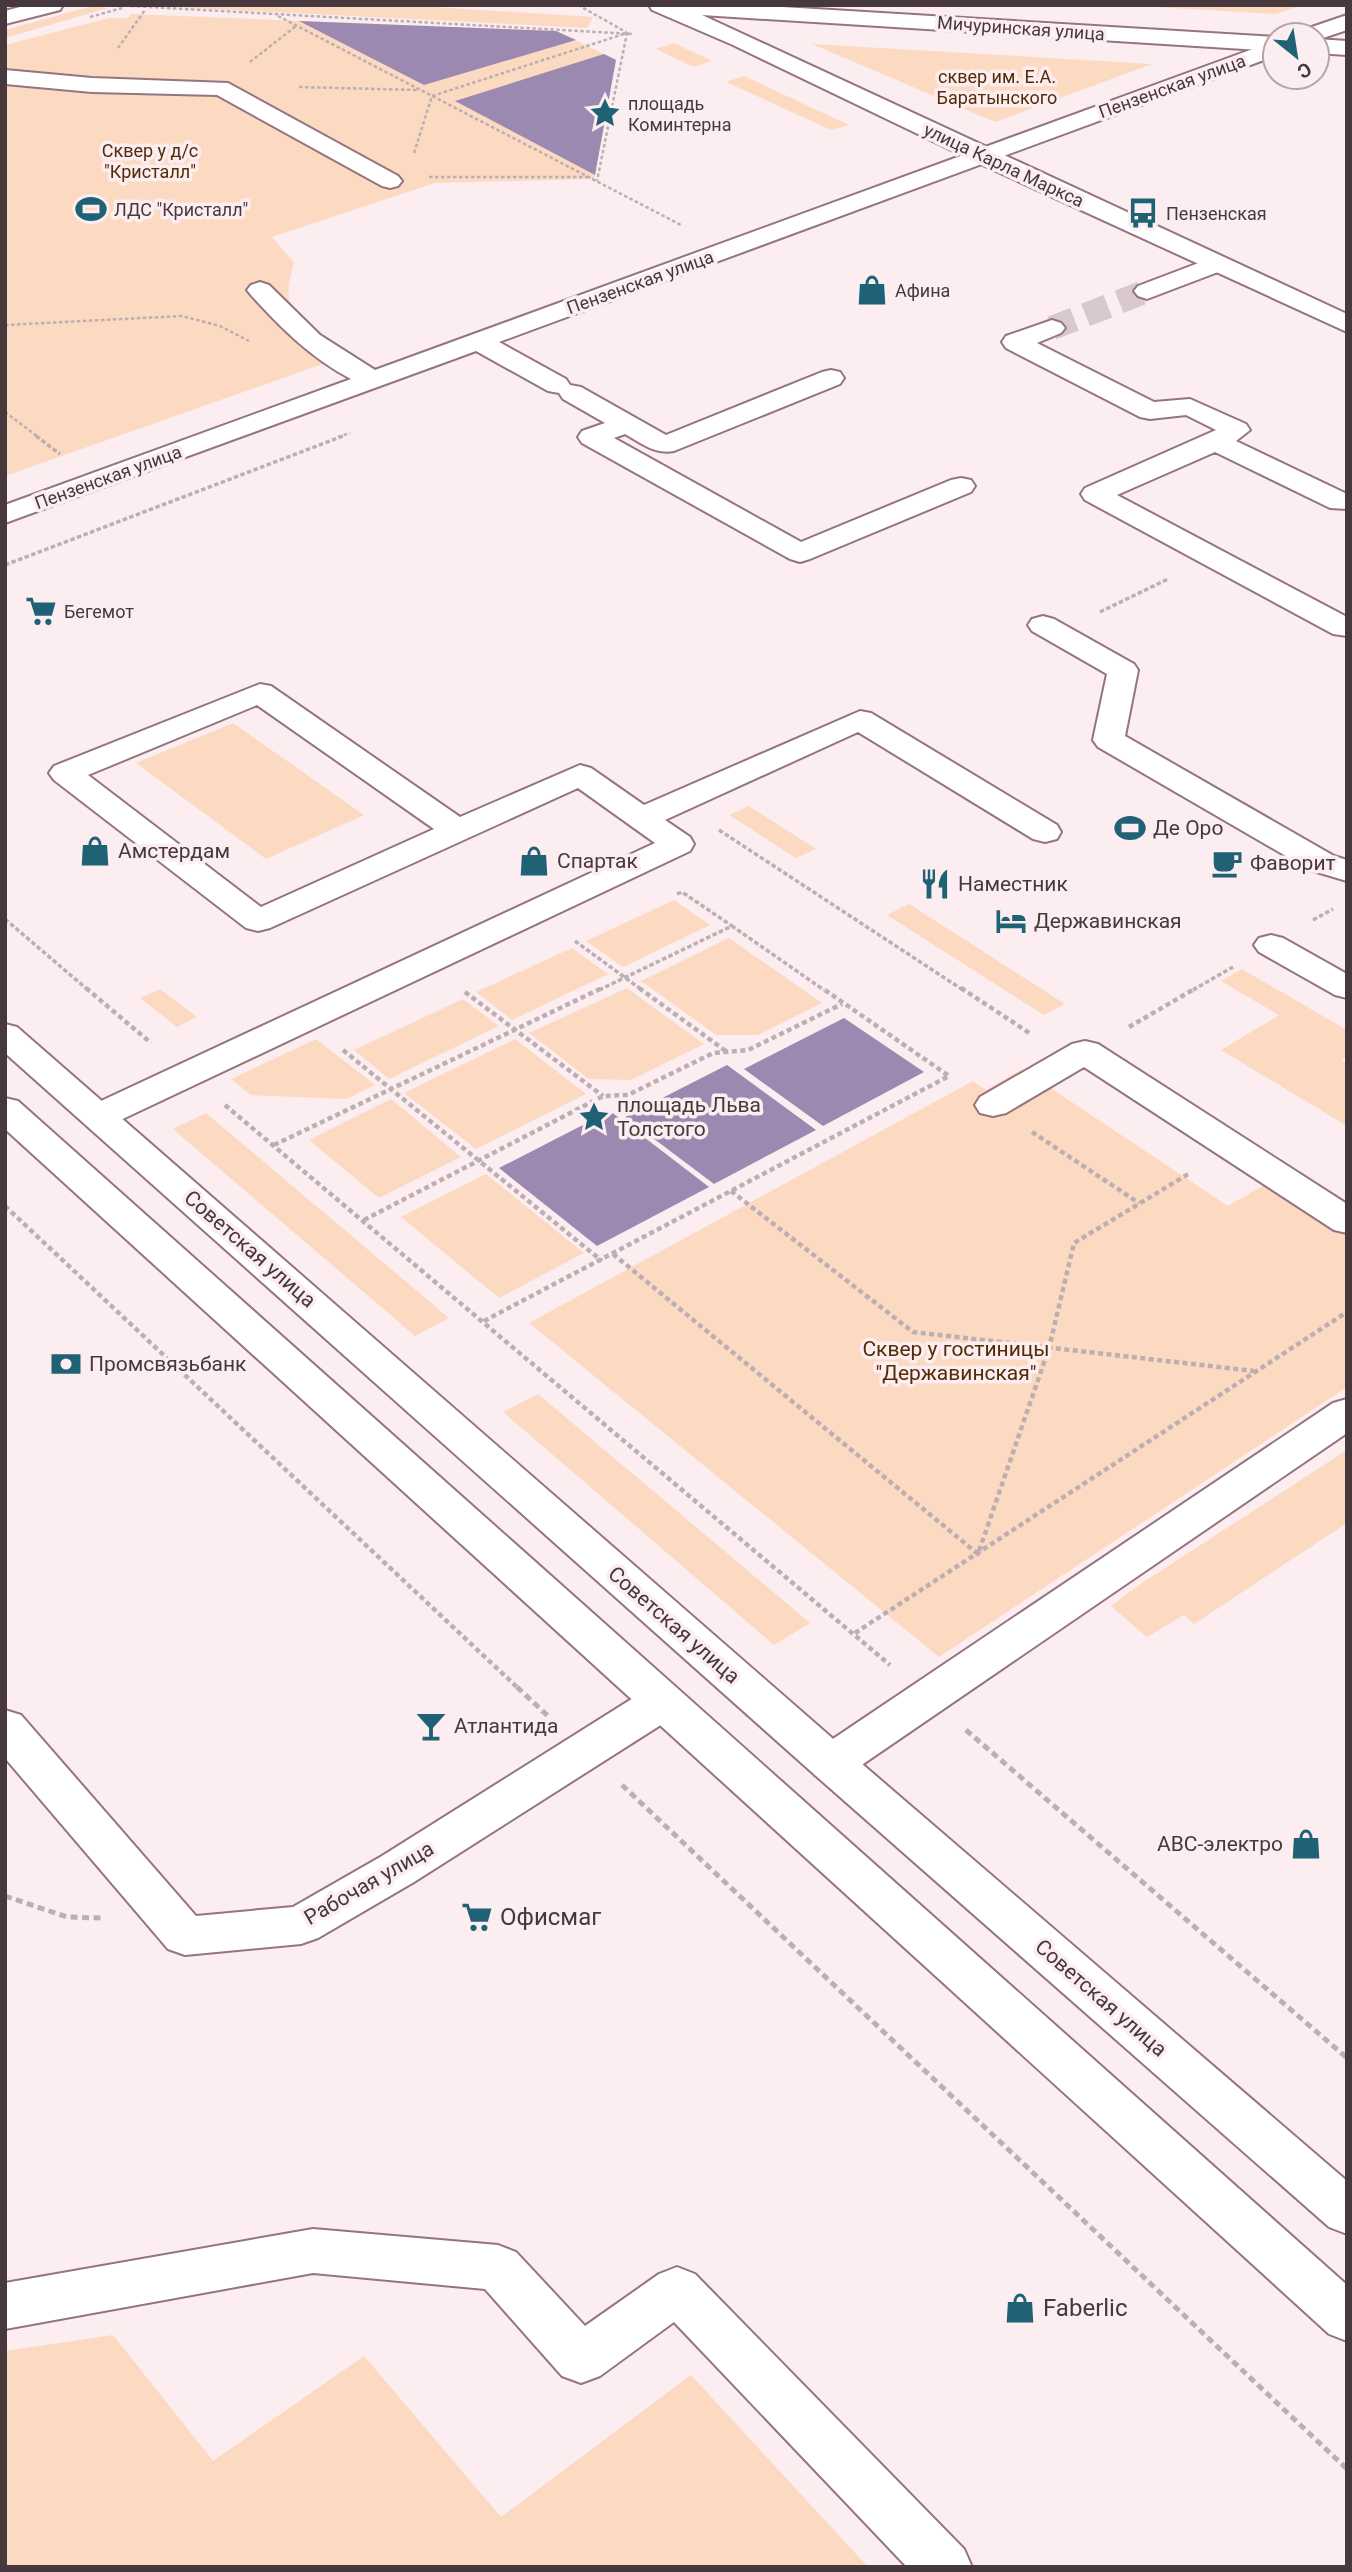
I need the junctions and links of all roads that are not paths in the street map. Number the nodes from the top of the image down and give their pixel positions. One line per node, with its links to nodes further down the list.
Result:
1 (52, 5): 3 (main road)
2 (655, 6): 4 (main road, Мичуринская улица); 7 (main road, улица Карла Маркса)
3 (5, 18)
4 (1261, 45)
5 (1261, 51): 7 (main road, Пензенская улица)
6 (5, 77): 8 (main road)
7 (982, 156): 9 (main road, улица Карла Маркса); 14 (main road, Пензенская улица)
8 (390, 181)
9 (1217, 264): 11 (main road); 12 (main road, улица Карла Маркса)
10 (260, 290): 15 (main road)
11 (1147, 291)
12 (1347, 324)
13 (1052, 328): 18 (main road)
14 (478, 341): 15 (main road, Пензенская улица); 17 (main road)
15 (372, 379): 21 (main road, Пензенская улица)
16 (831, 379): 17 (main road)
17 (627, 424): 19 (main road)
18 (1216, 442): 20 (main road); 22 (main road)
19 (961, 486)
20 (1344, 509)
21 (5, 516)
22 (1344, 628)
23 (1049, 629): 27 (main road)
24 (642, 818): 25 (main road); 26 (main road); 33 (main road)
25 (458, 831): 25 (main road)
26 (1045, 832)
27 (1347, 871)
28 (1271, 944): 29 (main road)
29 (1347, 988)
30 (5, 1034): 33 (main road, Советская улица)
31 (993, 1105): 34 (main road)
32 (5, 1108): 36 (main road)
33 (99, 1116): 38 (main road, Советская улица)
34 (1347, 1221)
35 (1347, 1413): 38 (main road)
36 (662, 1702): 37 (main road, Рабочая улица); 41 (main road)
37 (5, 1727)
38 (831, 1763): 39 (main road, Советская улица)
39 (1347, 2212)
40 (5, 2306): 42 (main road)
41 (1347, 2318)
42 (944, 2567)

